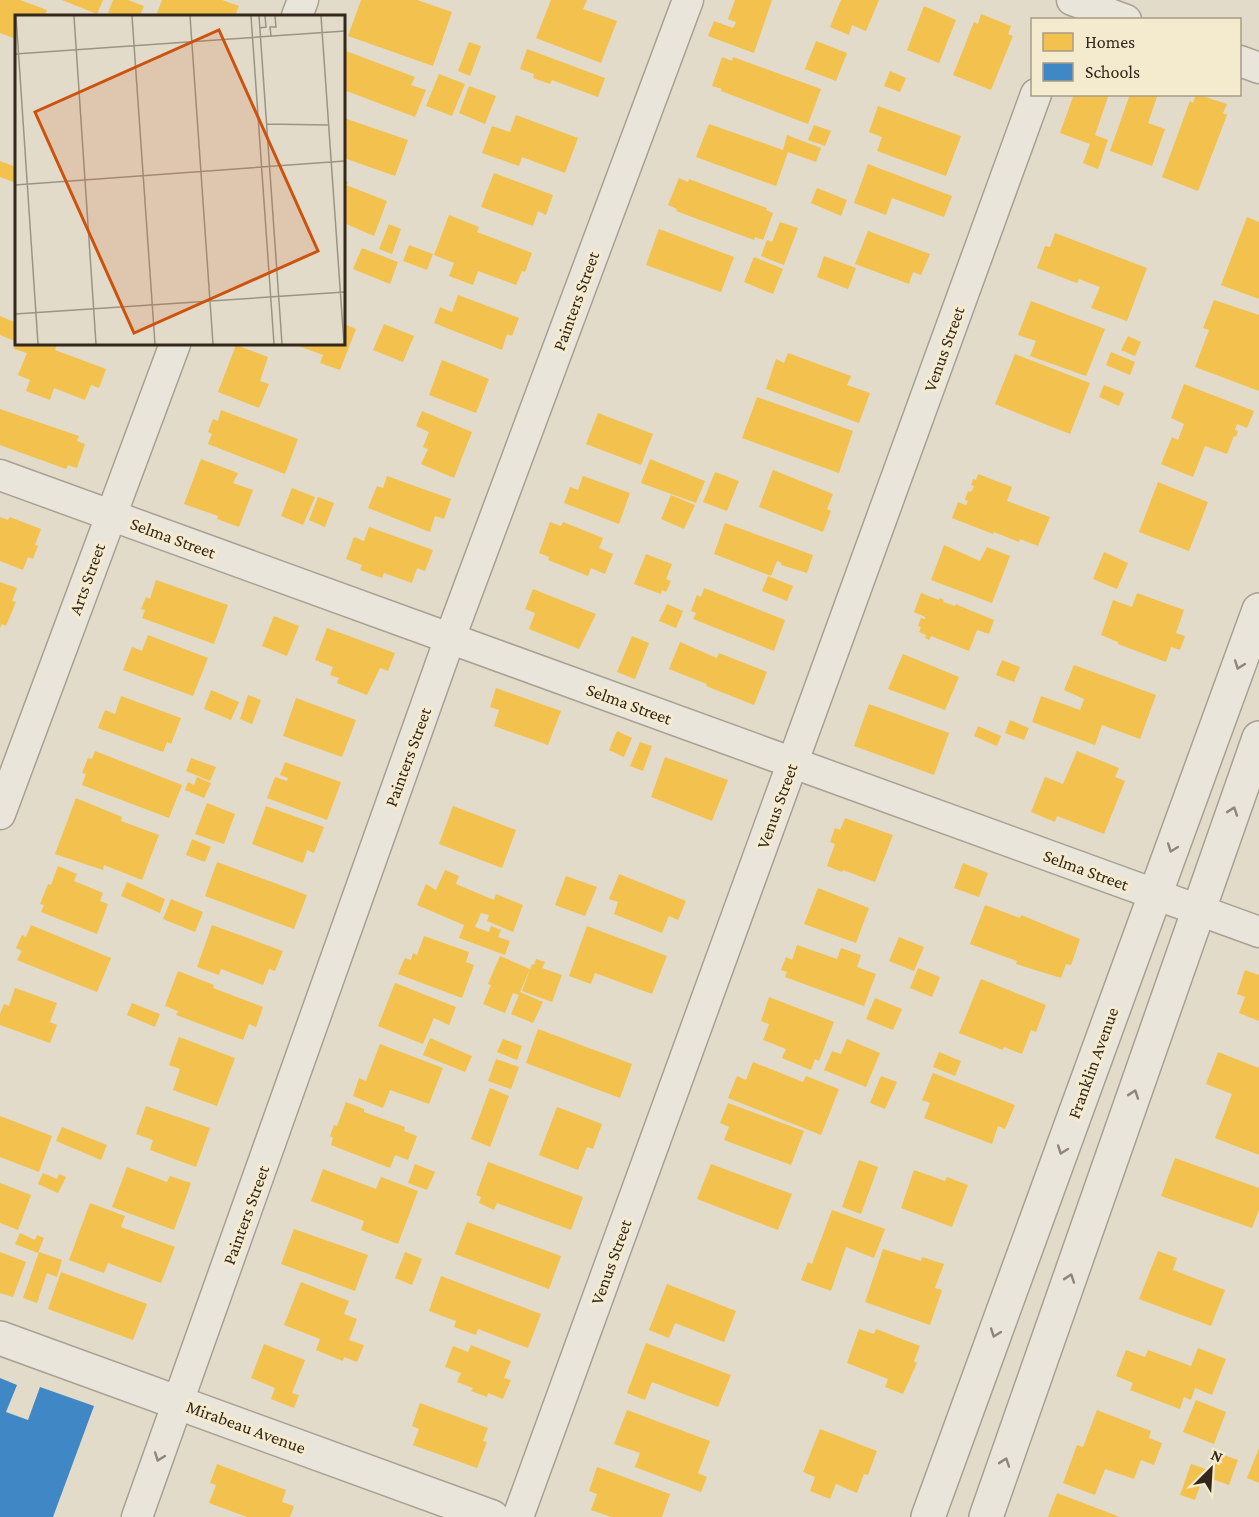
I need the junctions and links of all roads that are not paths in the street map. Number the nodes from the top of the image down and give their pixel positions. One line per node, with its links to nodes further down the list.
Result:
1 (303, 0): 4 (street)
2 (688, 0): 14 (street, Painters Street)
3 (1071, 0): 5 (street); 6 (street)
4 (297, 15)
5 (1065, 18)
6 (1120, 18)
7 (1241, 62): 8 (street)
8 (1259, 68)
9 (1035, 96): 16 (street, Venus Street)
10 (174, 345): 12 (street, Arts Street)
11 (0, 475): 12 (street, Selma Street)
12 (110, 515): 14 (street, Selma Street); 17 (street, Arts Street)
13 (1259, 610): 18 (street, Franklin Avenue, one-way to 18)
14 (450, 639): 16 (street, Selma Street); 22 (street, Painters Street)
15 (1259, 738): 19 (street, one-way to 15)
16 (793, 763): 18 (street, Selma Street); 25 (street, Venus Street)
17 (0, 814)
18 (1155, 895): 19 (street, Selma Street); 26 (street, Franklin Avenue, one-way to 26)
19 (1198, 910): 20 (street, Selma Street); 27 (street, one-way to 19)
20 (1259, 932)
21 (0, 1338): 22 (street, Mirabeau Avenue)
22 (179, 1402): 23 (street, Painters Street, one-way to 23); 24 (street, Mirabeau Avenue)
23 (137, 1517)
24 (492, 1517)
25 (518, 1517)
26 (928, 1517)
27 (986, 1517)

